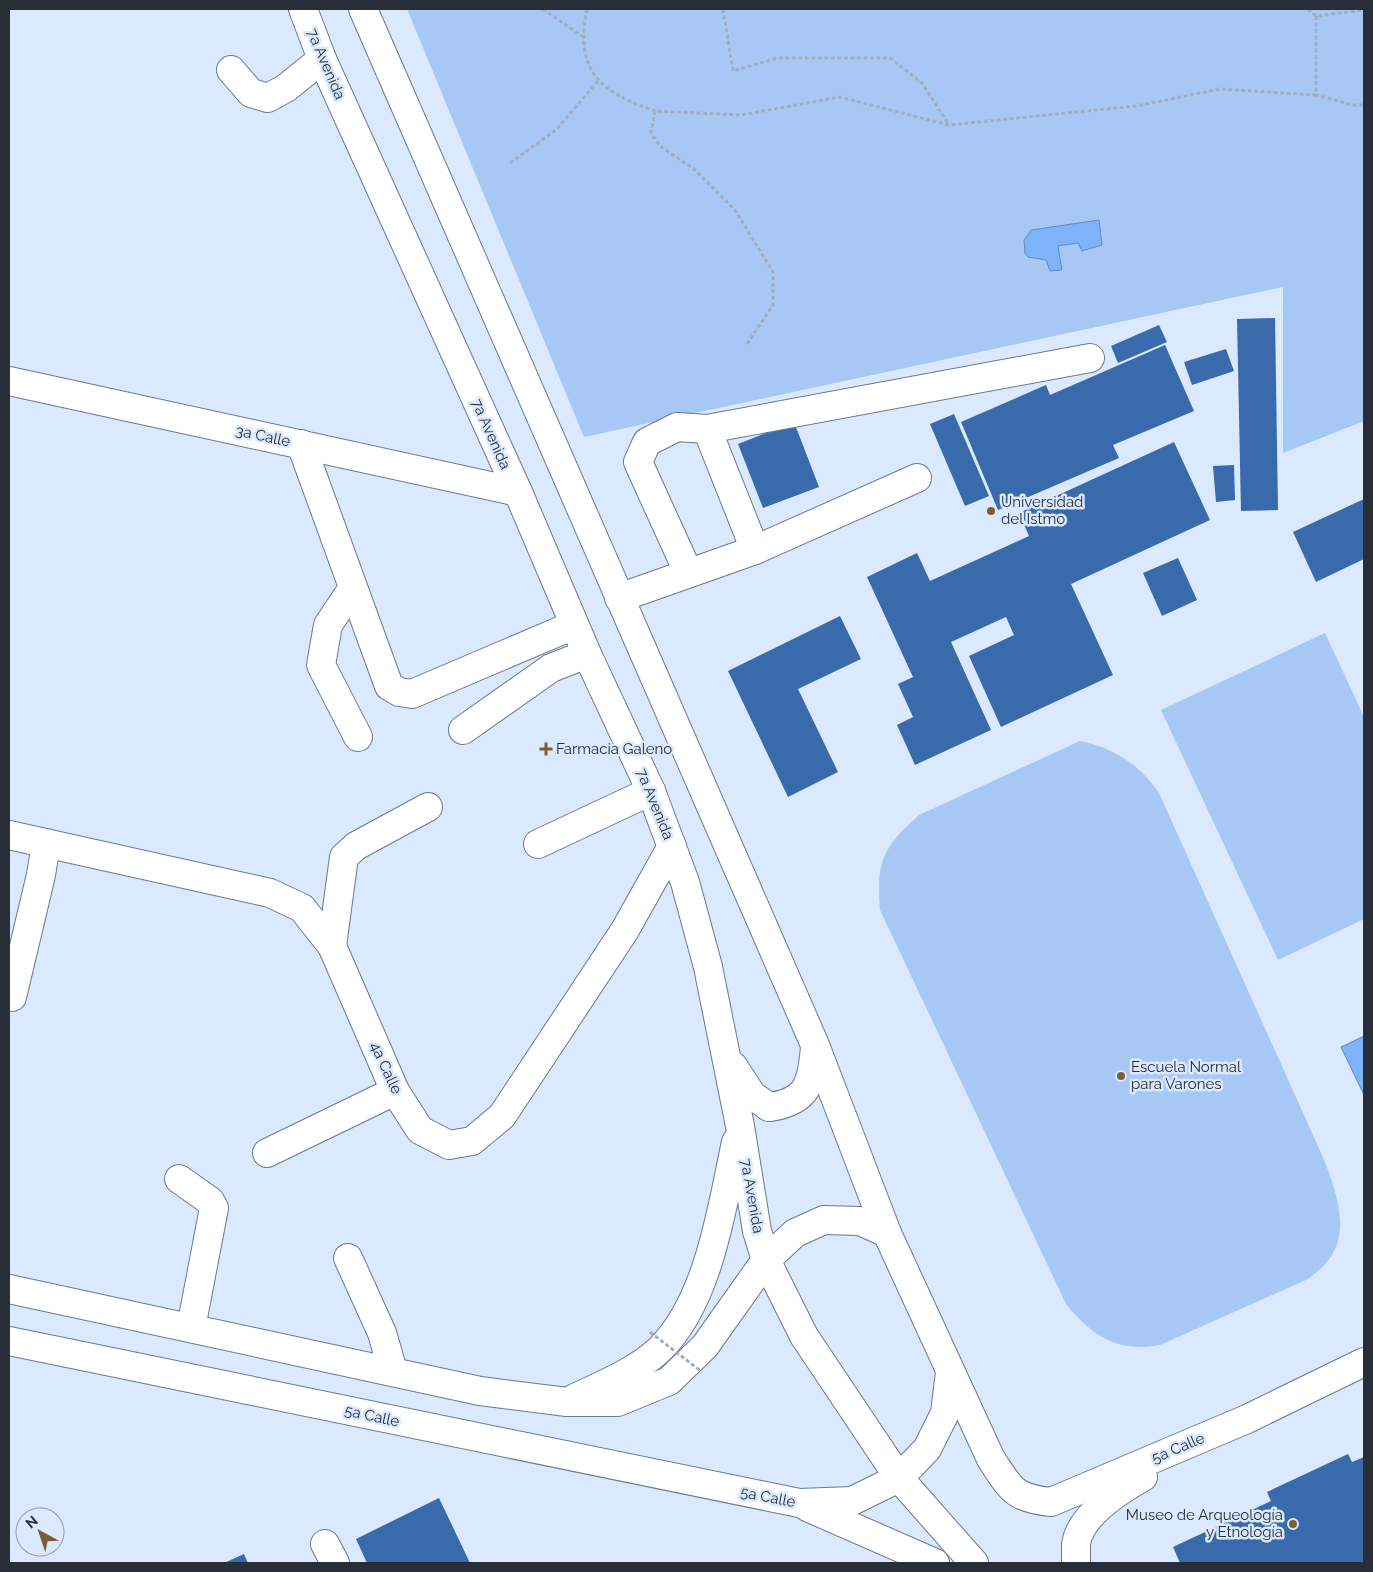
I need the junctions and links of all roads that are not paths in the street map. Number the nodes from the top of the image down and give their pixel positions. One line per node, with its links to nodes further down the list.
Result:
1 (303, 9): 3 (main road, 7a Avenida)
2 (363, 9): 14 (main road)
3 (322, 59): 4 (main road); 10 (main road, 7a Avenida)
4 (231, 70)
5 (1090, 358): 7 (main road)
6 (9, 381): 8 (main road, 3a Calle)
7 (707, 429): 11 (main road); 12 (main road)
8 (301, 444): 10 (main road, 3a Calle); 13 (main road)
9 (917, 478): 11 (main road)
10 (518, 492): 15 (main road, 7a Avenida)
11 (755, 550): 12 (main road)
12 (688, 572): 14 (main road)
13 (352, 589): 15 (main road); 18 (main road)
14 (619, 598): 27 (main road)
15 (574, 624): 16 (main road, 7a Avenida)
16 (587, 654): 17 (main road); 19 (main road, 7a Avenida)
17 (463, 730)
18 (358, 737)
19 (651, 791): 23 (main road); 24 (main road, 7a Avenida)
20 (428, 807): 25 (main road)
21 (9, 835): 22 (main road, 4a Calle)
22 (46, 843): 25 (main road, 4a Calle); 26 (main road)
23 (538, 844)
24 (672, 846): 28 (main road, 7a Avenida); 29 (main road, 4a Calle)
25 (332, 946): 29 (main road, 4a Calle)
26 (12, 997)
27 (815, 1045): 28 (main road); 33 (main road)
28 (726, 1054): 30 (main road, 7a Avenida)
29 (395, 1092): 31 (main road)
30 (740, 1126): 35 (main road, 7a Avenida); 42 (main road)
31 (267, 1153)
32 (179, 1179): 37 (main road)
33 (887, 1233): 35 (main road); 41 (main road)
34 (348, 1258): 40 (main road)
35 (766, 1260): 42 (main road); 44 (main road, 7a Avenida)
36 (9, 1289): 37 (main road)
37 (191, 1328): 40 (main road)
38 (9, 1341): 45 (main road, 5a Calle)
39 (1364, 1362): 43 (main road, 5a Calle)
40 (393, 1371): 42 (main road)
41 (950, 1372): 43 (main road, 5a Calle); 44 (main road, 5a Calle)
42 (567, 1402)
43 (1247, 1419): 48 (main road)
44 (899, 1478): 45 (main road, 5a Calle); 47 (main road, 7a Avenida)
45 (799, 1503): 46 (main road)
46 (935, 1563)
47 (974, 1563)
48 (1076, 1563)

